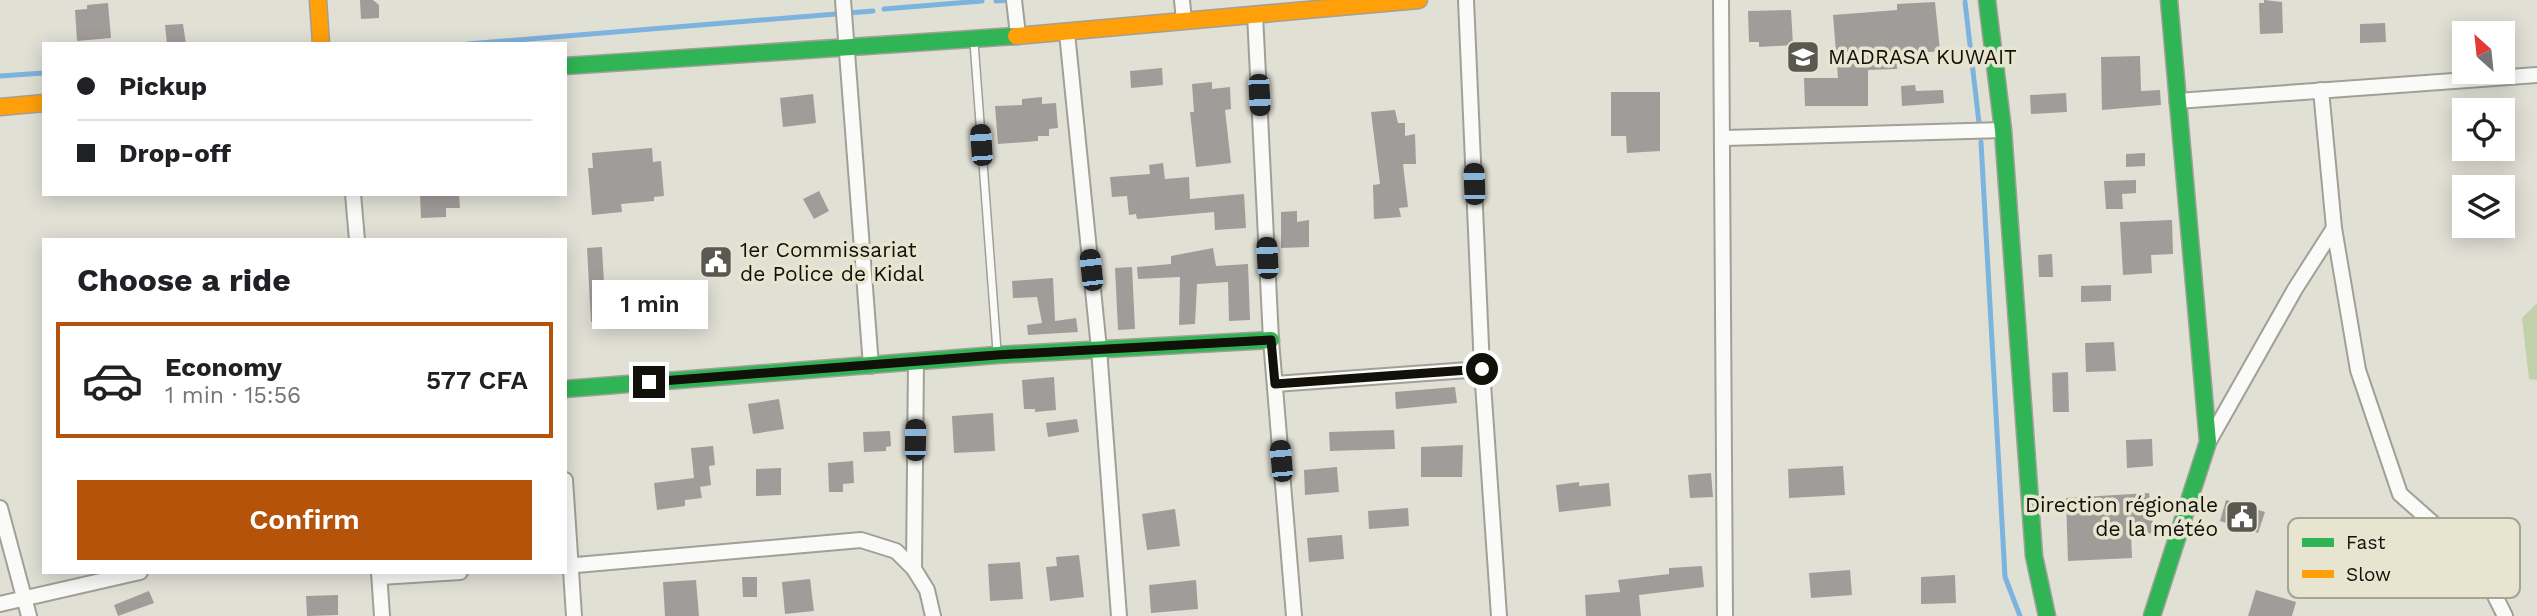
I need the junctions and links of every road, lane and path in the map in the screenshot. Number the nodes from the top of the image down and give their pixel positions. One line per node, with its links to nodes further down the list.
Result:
1 (318, 0): 16 (street)
2 (843, 0): 17 (street)
3 (1014, 0): 14 (street)
4 (1182, 0): 12 (street)
5 (1419, 0): 10 (street)
6 (1466, 0): 34 (street)
7 (1721, 0): 25 (street)
8 (1987, 0): 24 (street)
9 (2169, 0): 21 (street)
10 (1387, 1): 11 (street)
11 (1255, 14): 12 (street); 29 (street)
12 (1184, 21): 13 (street)
13 (1067, 33): 14 (street); 30 (street)
14 (1018, 35): 15 (street)
15 (973, 40): 17 (street); 31 (lane)
16 (321, 42)
17 (848, 48): 18 (street); 33 (street)
18 (567, 66)
19 (2537, 75): 20 (street)
20 (2321, 90): 21 (street); 27 (street)
21 (2177, 101): 37 (street)
22 (42, 103): 23 (street)
23 (0, 107)
24 (2003, 130): 25 (street); 57 (street)
25 (1724, 138): 56 (street)
26 (353, 196): 28 (street)
27 (2334, 228): 37 (street); 39 (street)
28 (357, 238)
29 (1271, 340): 30 (street); 35 (street)
30 (1099, 349): 31 (street); 53 (street)
31 (997, 355): 32 (street)
32 (916, 362): 33 (street); 42 (street)
33 (871, 366): 36 (street)
34 (1482, 369): 35 (street); 55 (street)
35 (1275, 384): 54 (street)
36 (567, 389)
37 (2208, 442): 58 (street)
38 (0, 508): 46 (street)
39 (2427, 518)
40 (567, 538): 41 (street)
41 (568, 566): 42 (street); 51 (street)
42 (914, 569): 52 (street)
43 (131, 574): 46 (street)
44 (407, 574): 45 (street)
45 (380, 575): 50 (street)
46 (24, 597): 48 (street); 49 (street)
47 (2496, 598): 59 (street)
48 (0, 604)
49 (29, 616)
50 (382, 616)
51 (574, 616)
52 (933, 616)
53 (1119, 616)
54 (1294, 616)
55 (1499, 616)
56 (1725, 616)
57 (2047, 616)
58 (2152, 616)
59 (2505, 616)

